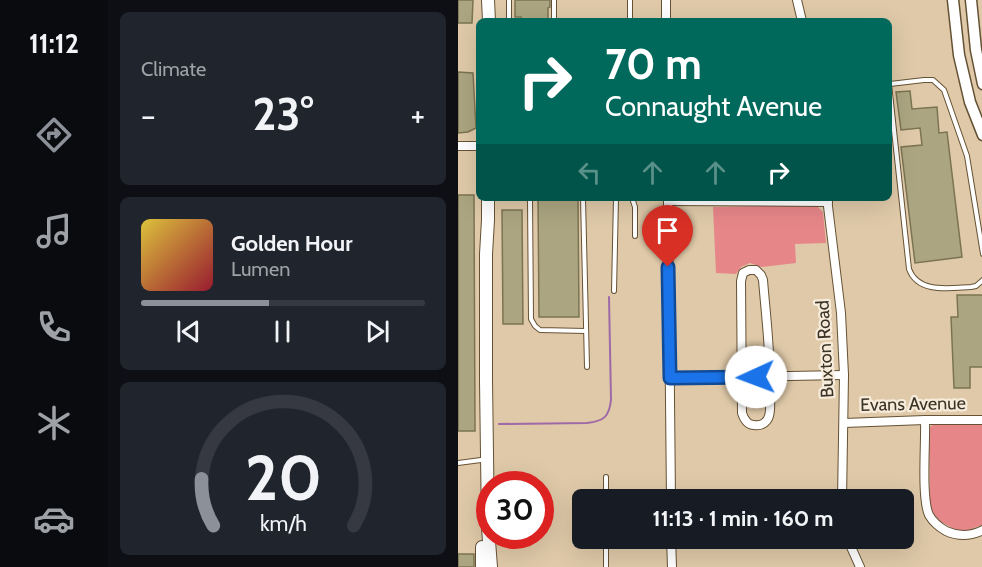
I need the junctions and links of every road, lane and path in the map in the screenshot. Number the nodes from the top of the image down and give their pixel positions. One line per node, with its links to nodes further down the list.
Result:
1 (480, 0): 10 (main road)
2 (488, 0): 11 (main road)
3 (509, 0): 12 (lane)
4 (554, 0): 13 (lane)
5 (630, 0): 14 (lane)
6 (665, 0): 15 (street)
7 (797, 0): 16 (street)
8 (953, 0): 20 (street)
9 (971, 0): 18 (street)
10 (480, 18)
11 (489, 18)
12 (509, 18)
13 (554, 18)
14 (630, 18)
15 (666, 18)
16 (801, 18)
17 (892, 84): 32 (lane)
18 (983, 84)
19 (892, 112): 33 (lane)
20 (983, 135)
21 (458, 146): 22 (street)
22 (476, 146)
23 (481, 201): 44 (main road)
24 (488, 201): 55 (main road)
25 (530, 201): 35 (lane)
26 (583, 201): 35 (lane)
27 (616, 201): 34 (lane)
28 (633, 201): 31 (lane)
29 (668, 201): 39 (street)
30 (828, 201): 37 (street, Buxton Road)
31 (635, 236)
32 (983, 254)
33 (983, 280)
34 (614, 291)
35 (586, 332): 36 (lane)
36 (587, 367)
37 (844, 375): 38 (street); 43 (street, Buxton Road)
38 (770, 376): 40 (street); 40 (street); 40 (street)
39 (670, 378): 40 (street); 48 (street)
40 (741, 378)
41 (925, 420): 42 (street, Evans Avenue); 43 (street, Evans Avenue); 50 (street)
42 (983, 420)
43 (844, 423): 49 (street, Buxton Road)
44 (481, 460): 45 (lane); 54 (main road)
45 (458, 463)
46 (606, 477): 47 (lane)
47 (606, 489)
48 (671, 489)
49 (842, 489)
50 (983, 530)
51 (606, 549): 56 (lane)
52 (671, 549): 57 (street)
53 (852, 549): 58 (street)
54 (482, 567)
55 (491, 567)
56 (606, 567)
57 (672, 567)
58 (860, 567)

